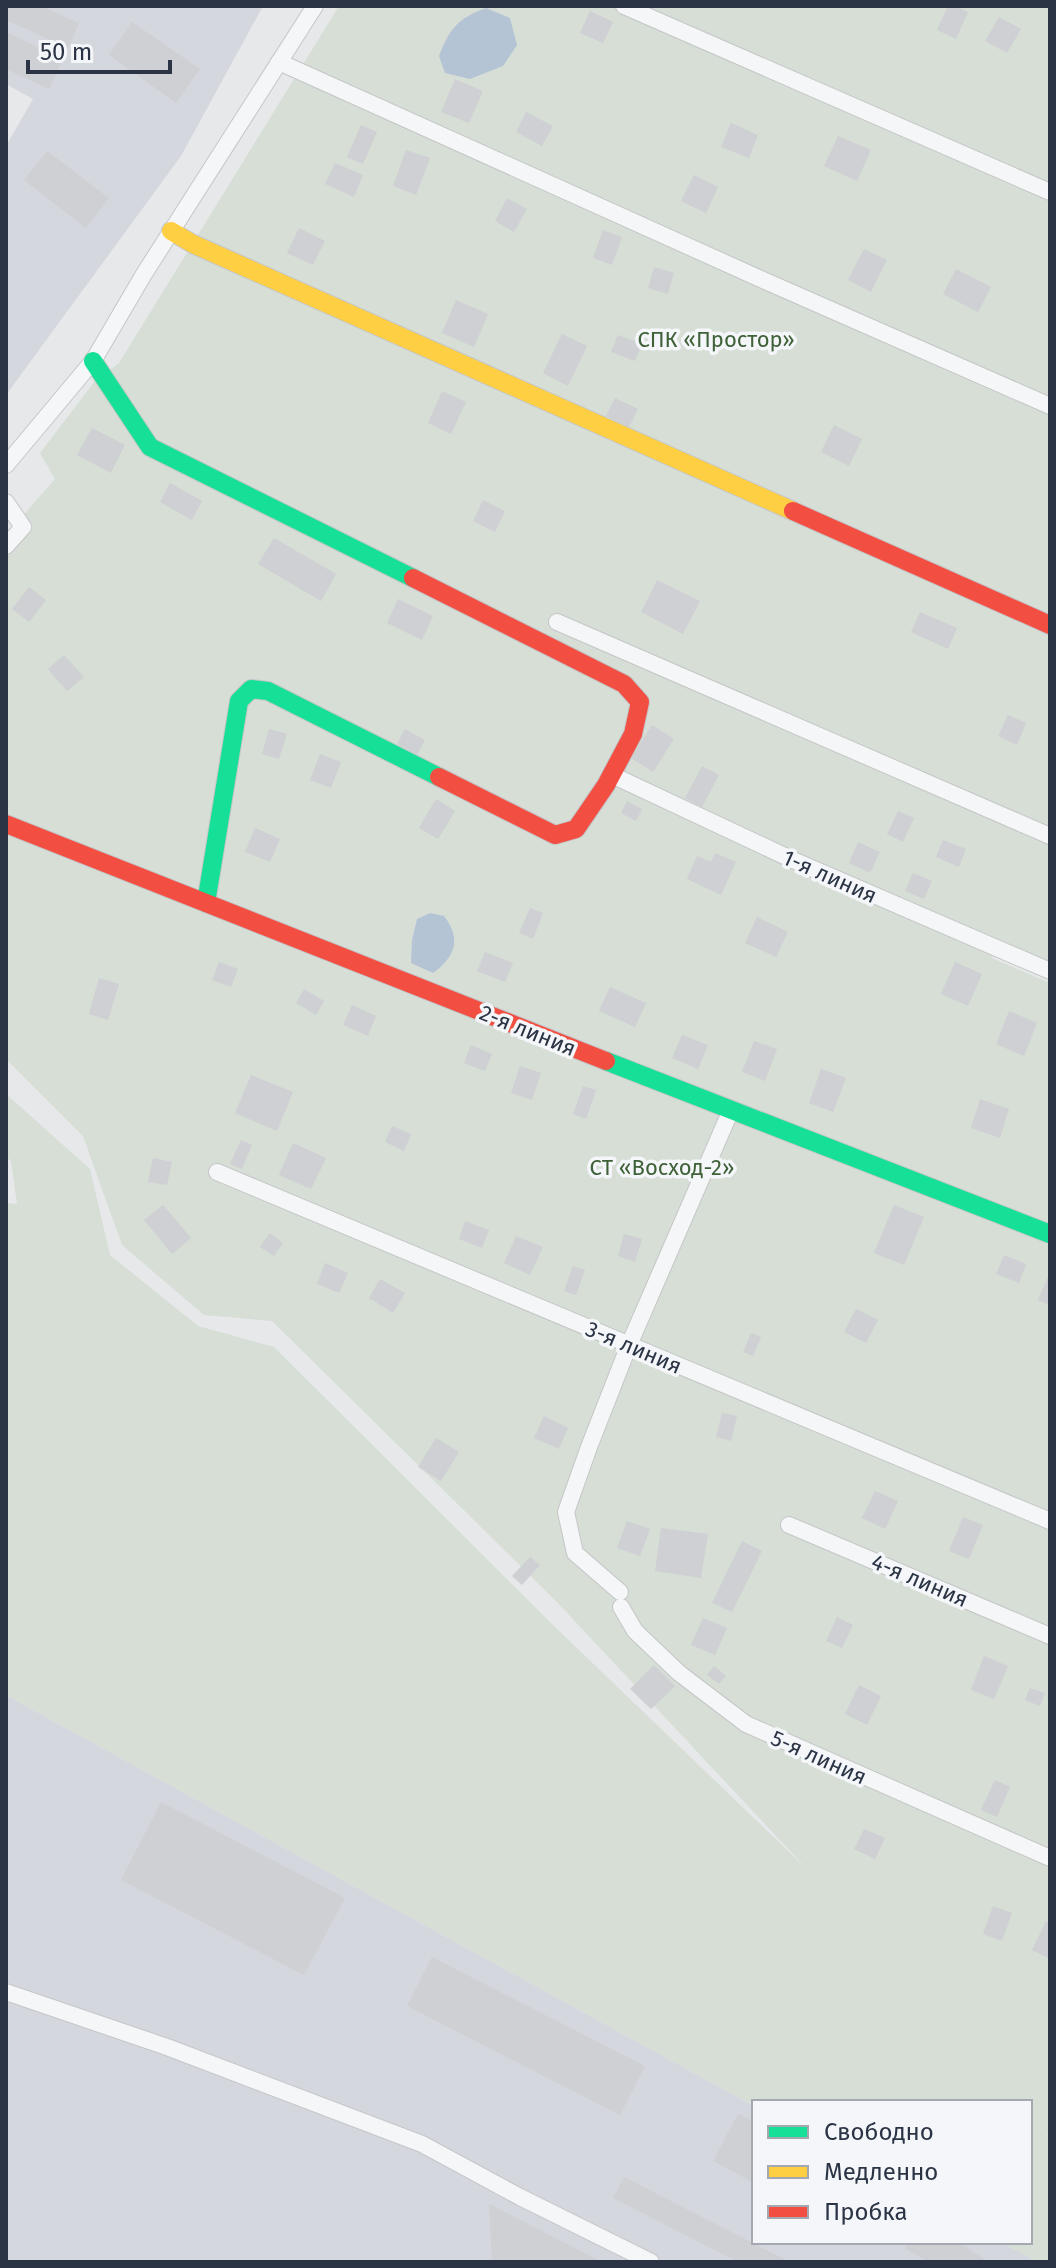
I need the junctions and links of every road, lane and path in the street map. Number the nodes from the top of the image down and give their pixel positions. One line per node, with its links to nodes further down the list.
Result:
1 (315, 6): 3 (street)
2 (624, 6): 4 (street)
3 (279, 62): 5 (street); 7 (street)
4 (1050, 192)
5 (171, 231): 6 (street); 12 (street)
6 (93, 361): 8 (street); 13 (street)
7 (1050, 406)
8 (6, 465)
9 (6, 502): 10 (street)
10 (6, 546)
11 (557, 622): 15 (street)
12 (1050, 625)
13 (612, 775): 16 (street); 17 (street, 1-я линия)
14 (6, 824): 16 (street, 2-я линия)
15 (1050, 836)
16 (206, 903): 18 (street, 2-я линия)
17 (1050, 971)
18 (731, 1110): 20 (street, 2-я линия); 21 (street, 5-я линия)
19 (217, 1172): 21 (street, 3-я линия)
20 (1050, 1234)
21 (629, 1345): 22 (street, 3-я линия); 25 (street, 5-я линия)
22 (1050, 1521)
23 (789, 1525): 24 (street, 4-я линия)
24 (1050, 1636)
25 (1050, 1858)
26 (6, 1992): 27 (street)
27 (651, 2262)

